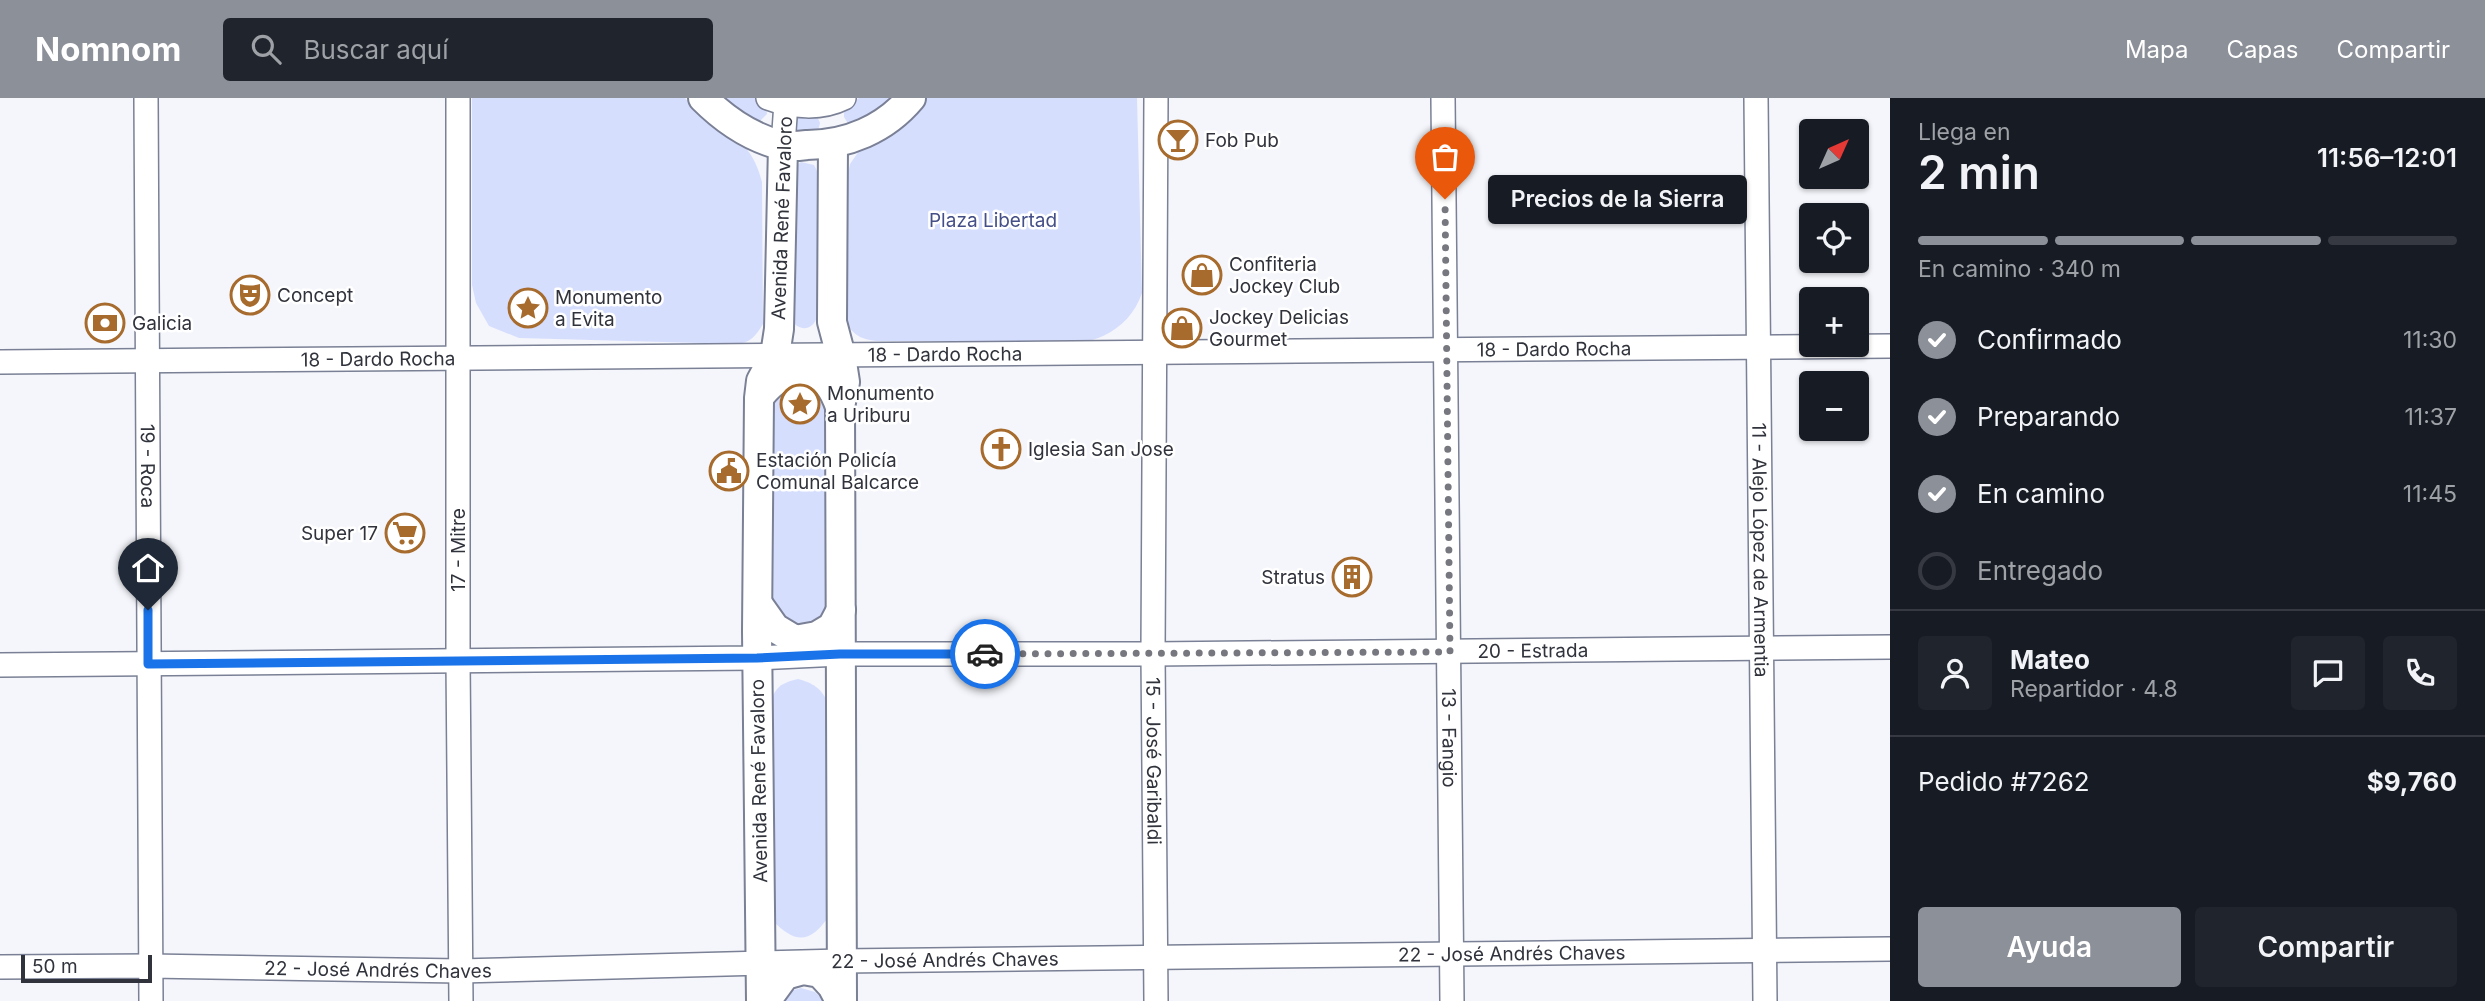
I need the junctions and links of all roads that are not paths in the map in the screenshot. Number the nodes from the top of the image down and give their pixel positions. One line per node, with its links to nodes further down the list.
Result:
1 (146, 98): 20 (street, 19 - Roca)
2 (458, 98): 18 (street, 17 - Mitre)
3 (704, 98): 11 (main road)
4 (911, 98): 10 (main road)
5 (1156, 98): 15 (street, 15 - José Garibaldi)
6 (1443, 98): 14 (street, 13 - Fangio)
7 (1756, 98): 13 (street, 11 - Alejo López de Armentia)
8 (838, 100): 9 (street); 10 (street)
9 (777, 101): 11 (street, Avenida René Favaloro)
10 (833, 143): 11 (main road); 17 (main road)
11 (783, 145): 16 (main road, Avenida René Favaloro)
12 (1890, 346): 13 (street, 18 - Dardo Rocha)
13 (1758, 348): 14 (street, 18 - Dardo Rocha); 26 (street, 11 - Alejo López de Armentia)
14 (1447, 350): 15 (street, 18 - Dardo Rocha); 27 (street, 13 - Fangio)
15 (1156, 353): 17 (street, 18 - Dardo Rocha); 29 (street, 15 - José Garibaldi)
16 (775, 355): 17 (street, 18 - Dardo Rocha); 18 (street, 18 - Dardo Rocha); 21 (main road, Avenida René Favaloro)
17 (841, 356): 22 (main road)
18 (459, 358): 20 (street, 18 - Dardo Rocha); 31 (street, 17 - Mitre)
19 (0, 362): 20 (street, 18 - Dardo Rocha)
20 (147, 362): 32 (street, 19 - Roca)
21 (759, 398): 22 (main road); 23 (main road, Avenida René Favaloro)
22 (840, 407): 24 (main road)
23 (758, 604): 24 (main road); 30 (main road, Avenida René Favaloro)
24 (841, 610): 28 (main road)
25 (1890, 647): 26 (street, 20 - Estrada)
26 (1761, 648): 27 (street, 20 - Estrada); 35 (street, 11 - Alejo López de Armentia)
27 (1450, 652): 29 (street, 20 - Estrada); 36 (street, 13 - Fangio)
28 (840, 654): 29 (street, 20 - Estrada); 30 (street, 20 - Estrada); 38 (main road)
29 (1153, 654): 37 (street, 15 - José Garibaldi)
30 (757, 658): 31 (street, 20 - Estrada); 39 (main road, Avenida René Favaloro)
31 (458, 661): 32 (street, 20 - Estrada); 42 (street, 17 - Mitre)
32 (148, 664): 33 (street, 20 - Estrada); 40 (street, 19 - Roca)
33 (0, 665)
34 (1890, 949): 35 (street, 22 - José Andrés Chaves)
35 (1764, 950): 36 (street, 22 - José Andrés Chaves); 49 (street, 11 - Alejo López de Armentia)
36 (1451, 953): 37 (street, 22 - José Andrés Chaves); 48 (street, 13 - Fangio)
37 (1156, 956): 38 (street, 22 - José Andrés Chaves); 47 (street, 15 - José Garibaldi)
38 (841, 961): 39 (street, 22 - José Andrés Chaves); 46 (main road)
39 (761, 963): 42 (street, 22 - José Andrés Chaves); 45 (main road, Avenida René Favaloro)
40 (150, 965): 41 (street, 22 - José Andrés Chaves); 42 (street, 22 - José Andrés Chaves); 43 (street, 19 - Roca)
41 (0, 967)
42 (460, 971): 44 (street, 17 - Mitre)
43 (150, 1001)
44 (461, 1001)
45 (763, 1001): 46 (main road)
46 (841, 1001)
47 (1156, 1001)
48 (1452, 1001)
49 (1765, 1001)

